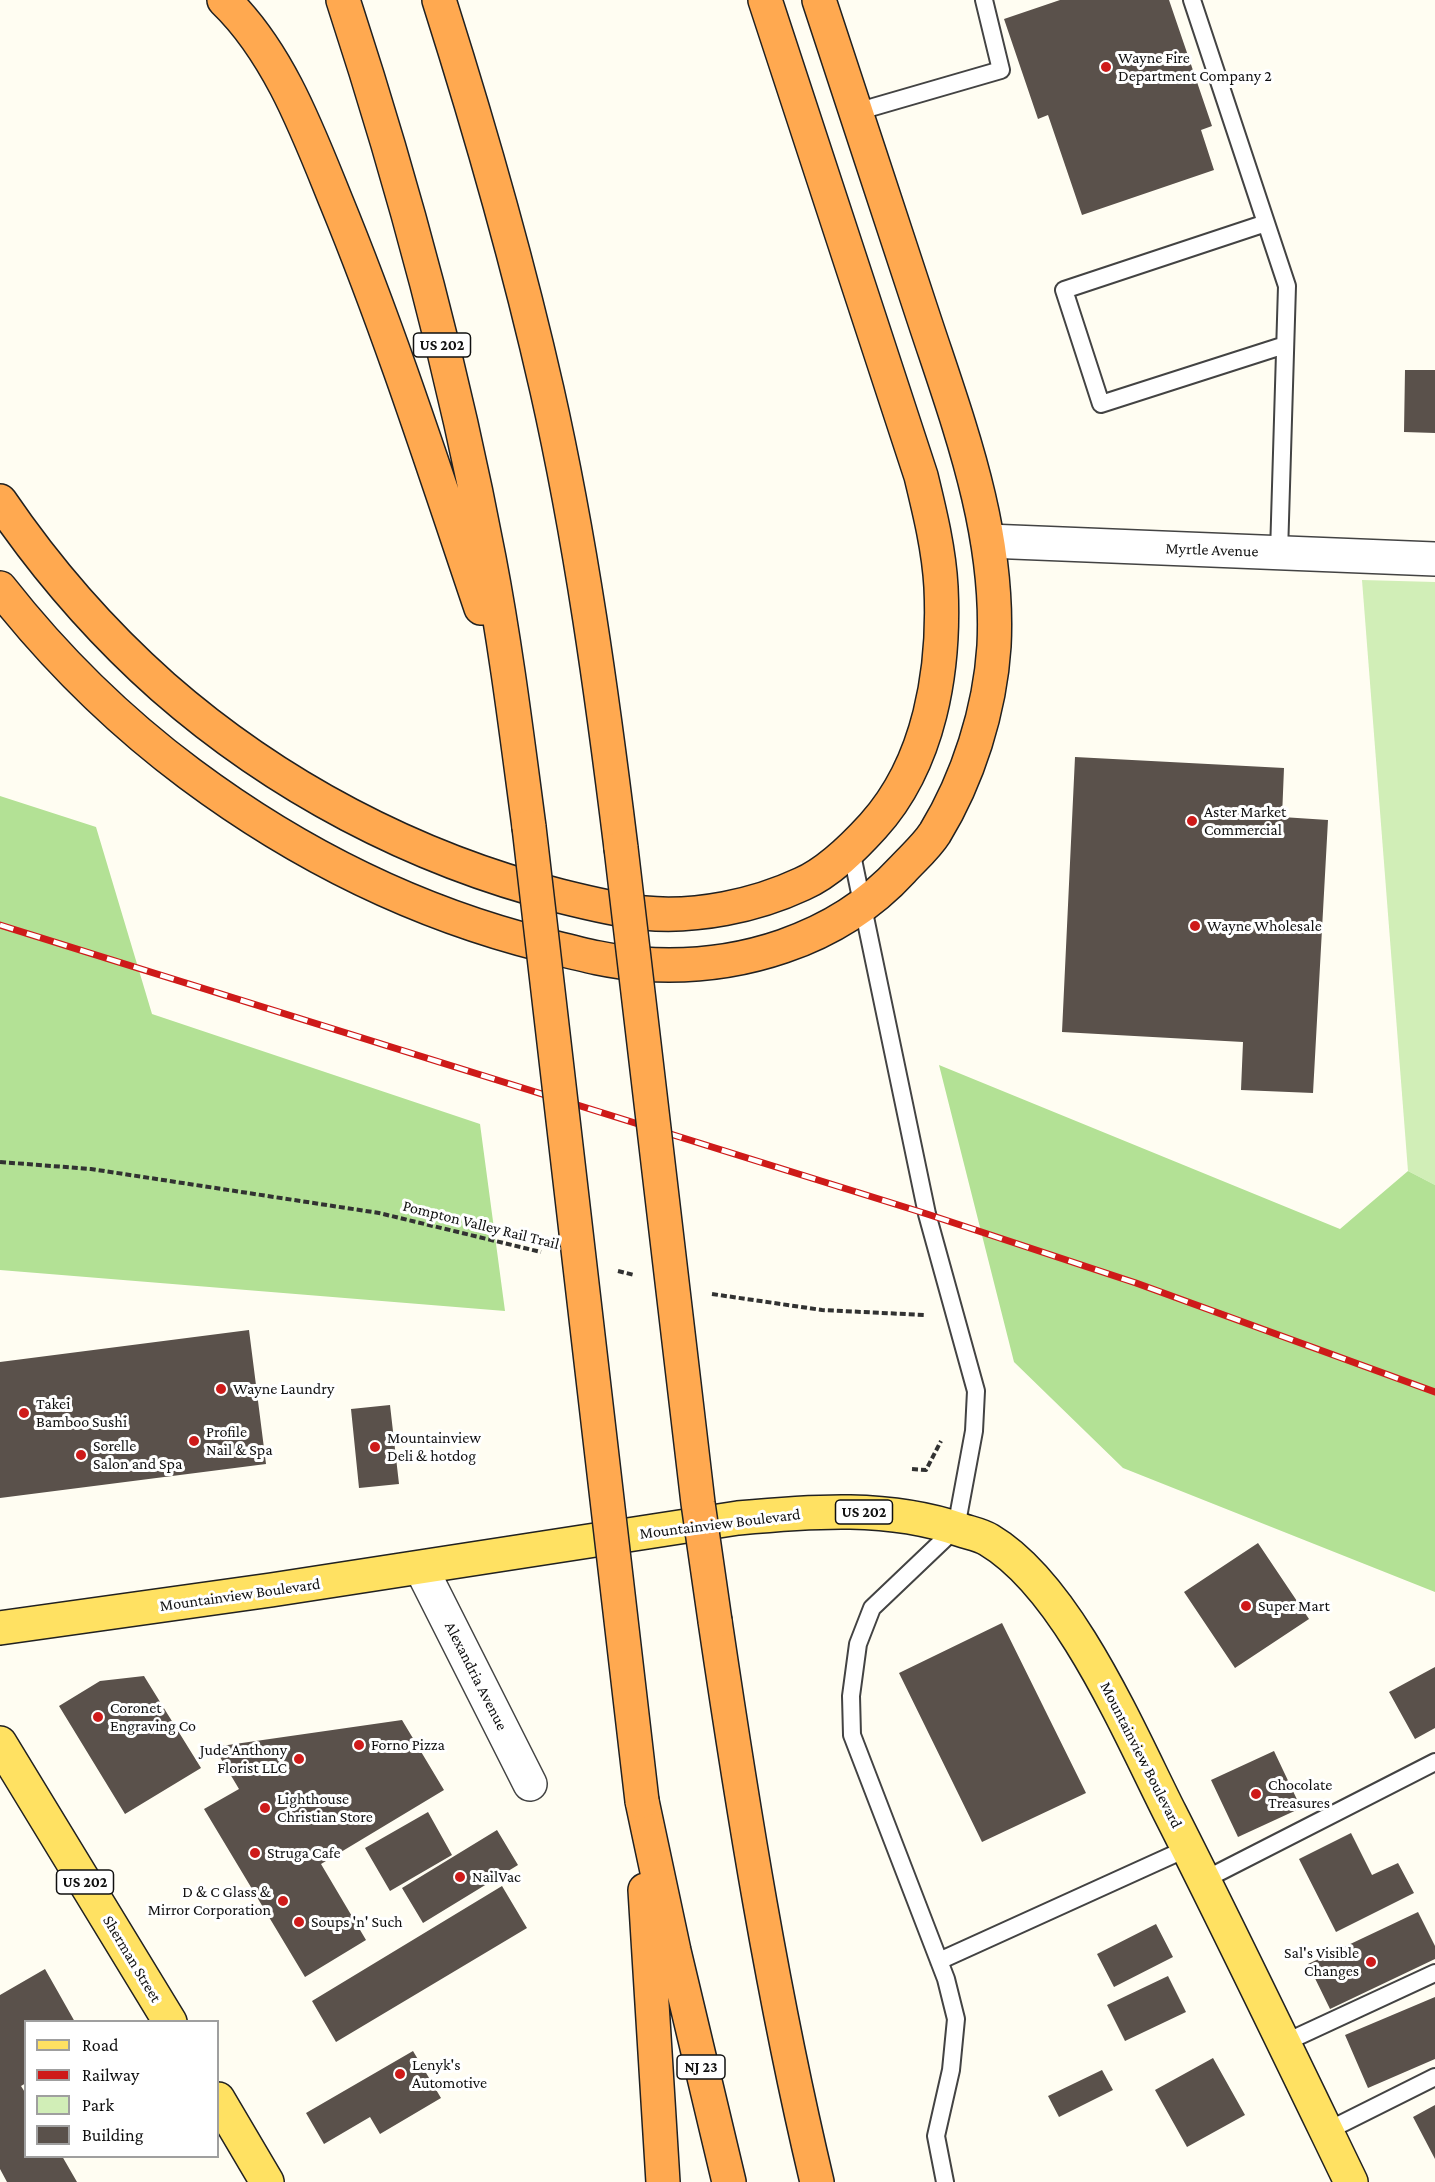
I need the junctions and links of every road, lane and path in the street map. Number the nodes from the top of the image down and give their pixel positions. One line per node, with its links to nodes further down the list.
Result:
1 (224, 0): 16 (highway)
2 (343, 0): 16 (highway, US 202)
3 (439, 0): 47 (highway, bridge)
4 (765, 0): 17 (highway)
5 (819, 0): 8 (highway)
6 (984, 0): 8 (lane)
7 (1192, 0): 9 (lane)
8 (856, 112): 12 (highway)
9 (1266, 223): 10 (lane); 10 (lane)
10 (1286, 345): 13 (lane)
11 (0, 501): 17 (highway)
12 (988, 541): 13 (street, Myrtle Avenue); 18 (highway)
13 (1279, 553): 14 (street, Myrtle Avenue)
14 (1435, 559)
15 (0, 588): 18 (highway)
16 (512, 698): 33 (highway, US 202, bridge)
17 (851, 850): 18 (lane)
18 (863, 906): 24 (lane)
19 (0, 1162): 20 (path, Pompton Valley Rail Trail)
20 (550, 1254)
21 (607, 1268): 22 (path)
22 (642, 1277)
23 (710, 1293): 24 (path)
24 (955, 1317): 27 (lane)
25 (944, 1434): 26 (path)
26 (912, 1469)
27 (956, 1528): 28 (main road, Mountainview Boulevard / US 202); 34 (main road, Mountainview Boulevard / US 202); 37 (lane)
28 (421, 1568): 29 (main road, Mountainview Boulevard / US 202); 32 (street, Alexandria Avenue)
29 (0, 1628)
30 (0, 1743): 39 (main road, Sherman Street / US 202)
31 (1435, 1762): 35 (lane)
32 (530, 1784)
33 (642, 1801): 36 (highway, NJ 23)
34 (1188, 1848): 35 (main road, Mountainview Boulevard / US 202); 37 (lane)
35 (1204, 1880): 40 (main road, Mountainview Boulevard / US 202)
36 (660, 1953): 45 (highway); 46 (highway, NJ 23)
37 (939, 1961): 48 (lane)
38 (1435, 1972): 40 (lane)
39 (169, 2020)
40 (1284, 2043): 43 (main road, Mountainview Boulevard / US 202)
41 (1435, 2077): 43 (lane)
42 (219, 2101): 44 (main road)
43 (1327, 2131): 49 (main road, Mountainview Boulevard / US 202)
44 (267, 2182)
45 (663, 2182)
46 (729, 2182)
47 (817, 2182)
48 (945, 2182)
49 (1351, 2182)

